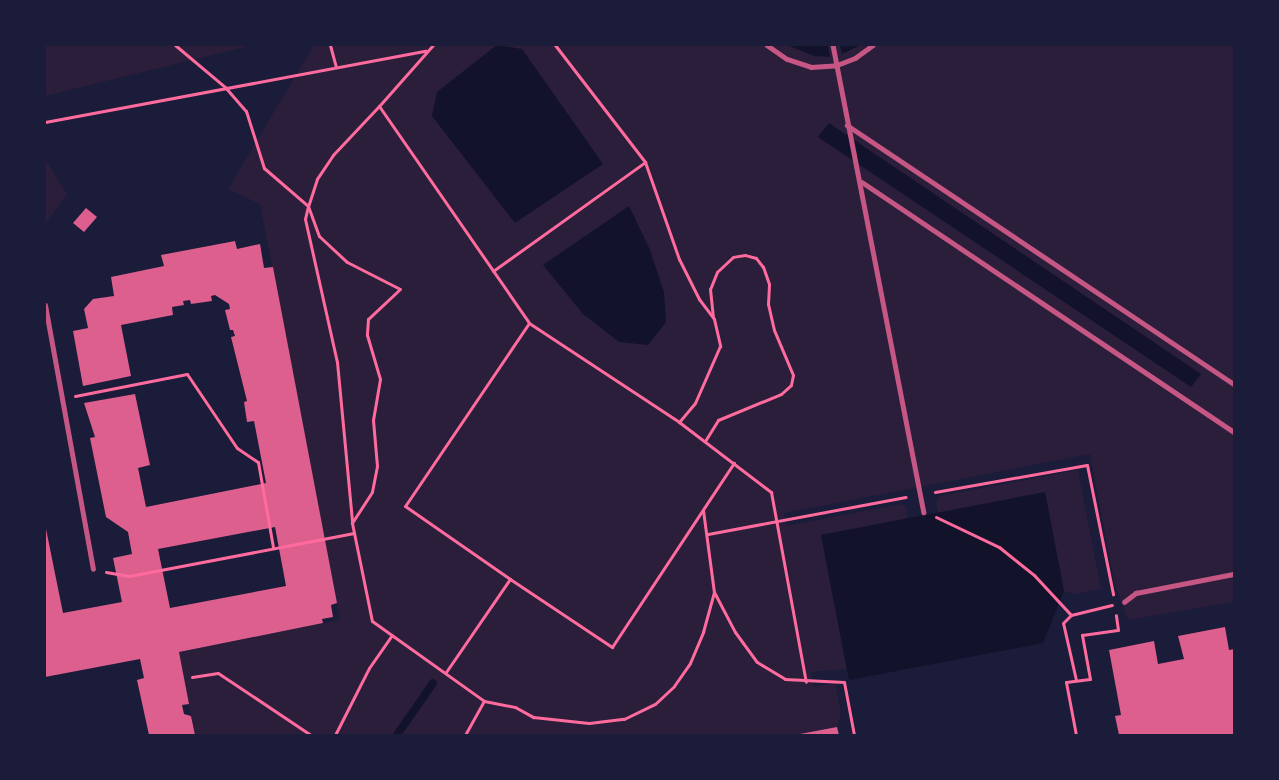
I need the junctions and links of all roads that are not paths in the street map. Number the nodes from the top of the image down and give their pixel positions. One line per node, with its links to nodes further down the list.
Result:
1 (767, 45): 4 (street)
2 (833, 45): 4 (street)
3 (873, 45): 4 (street)
4 (837, 65): 5 (street)
5 (846, 124): 6 (street); 8 (street)
6 (862, 182): 9 (street); 10 (street)
7 (45, 305): 11 (street)
8 (1234, 384)
9 (1234, 432)
10 (924, 512)
11 (93, 569)
12 (1234, 574): 13 (street)
13 (1124, 602)

